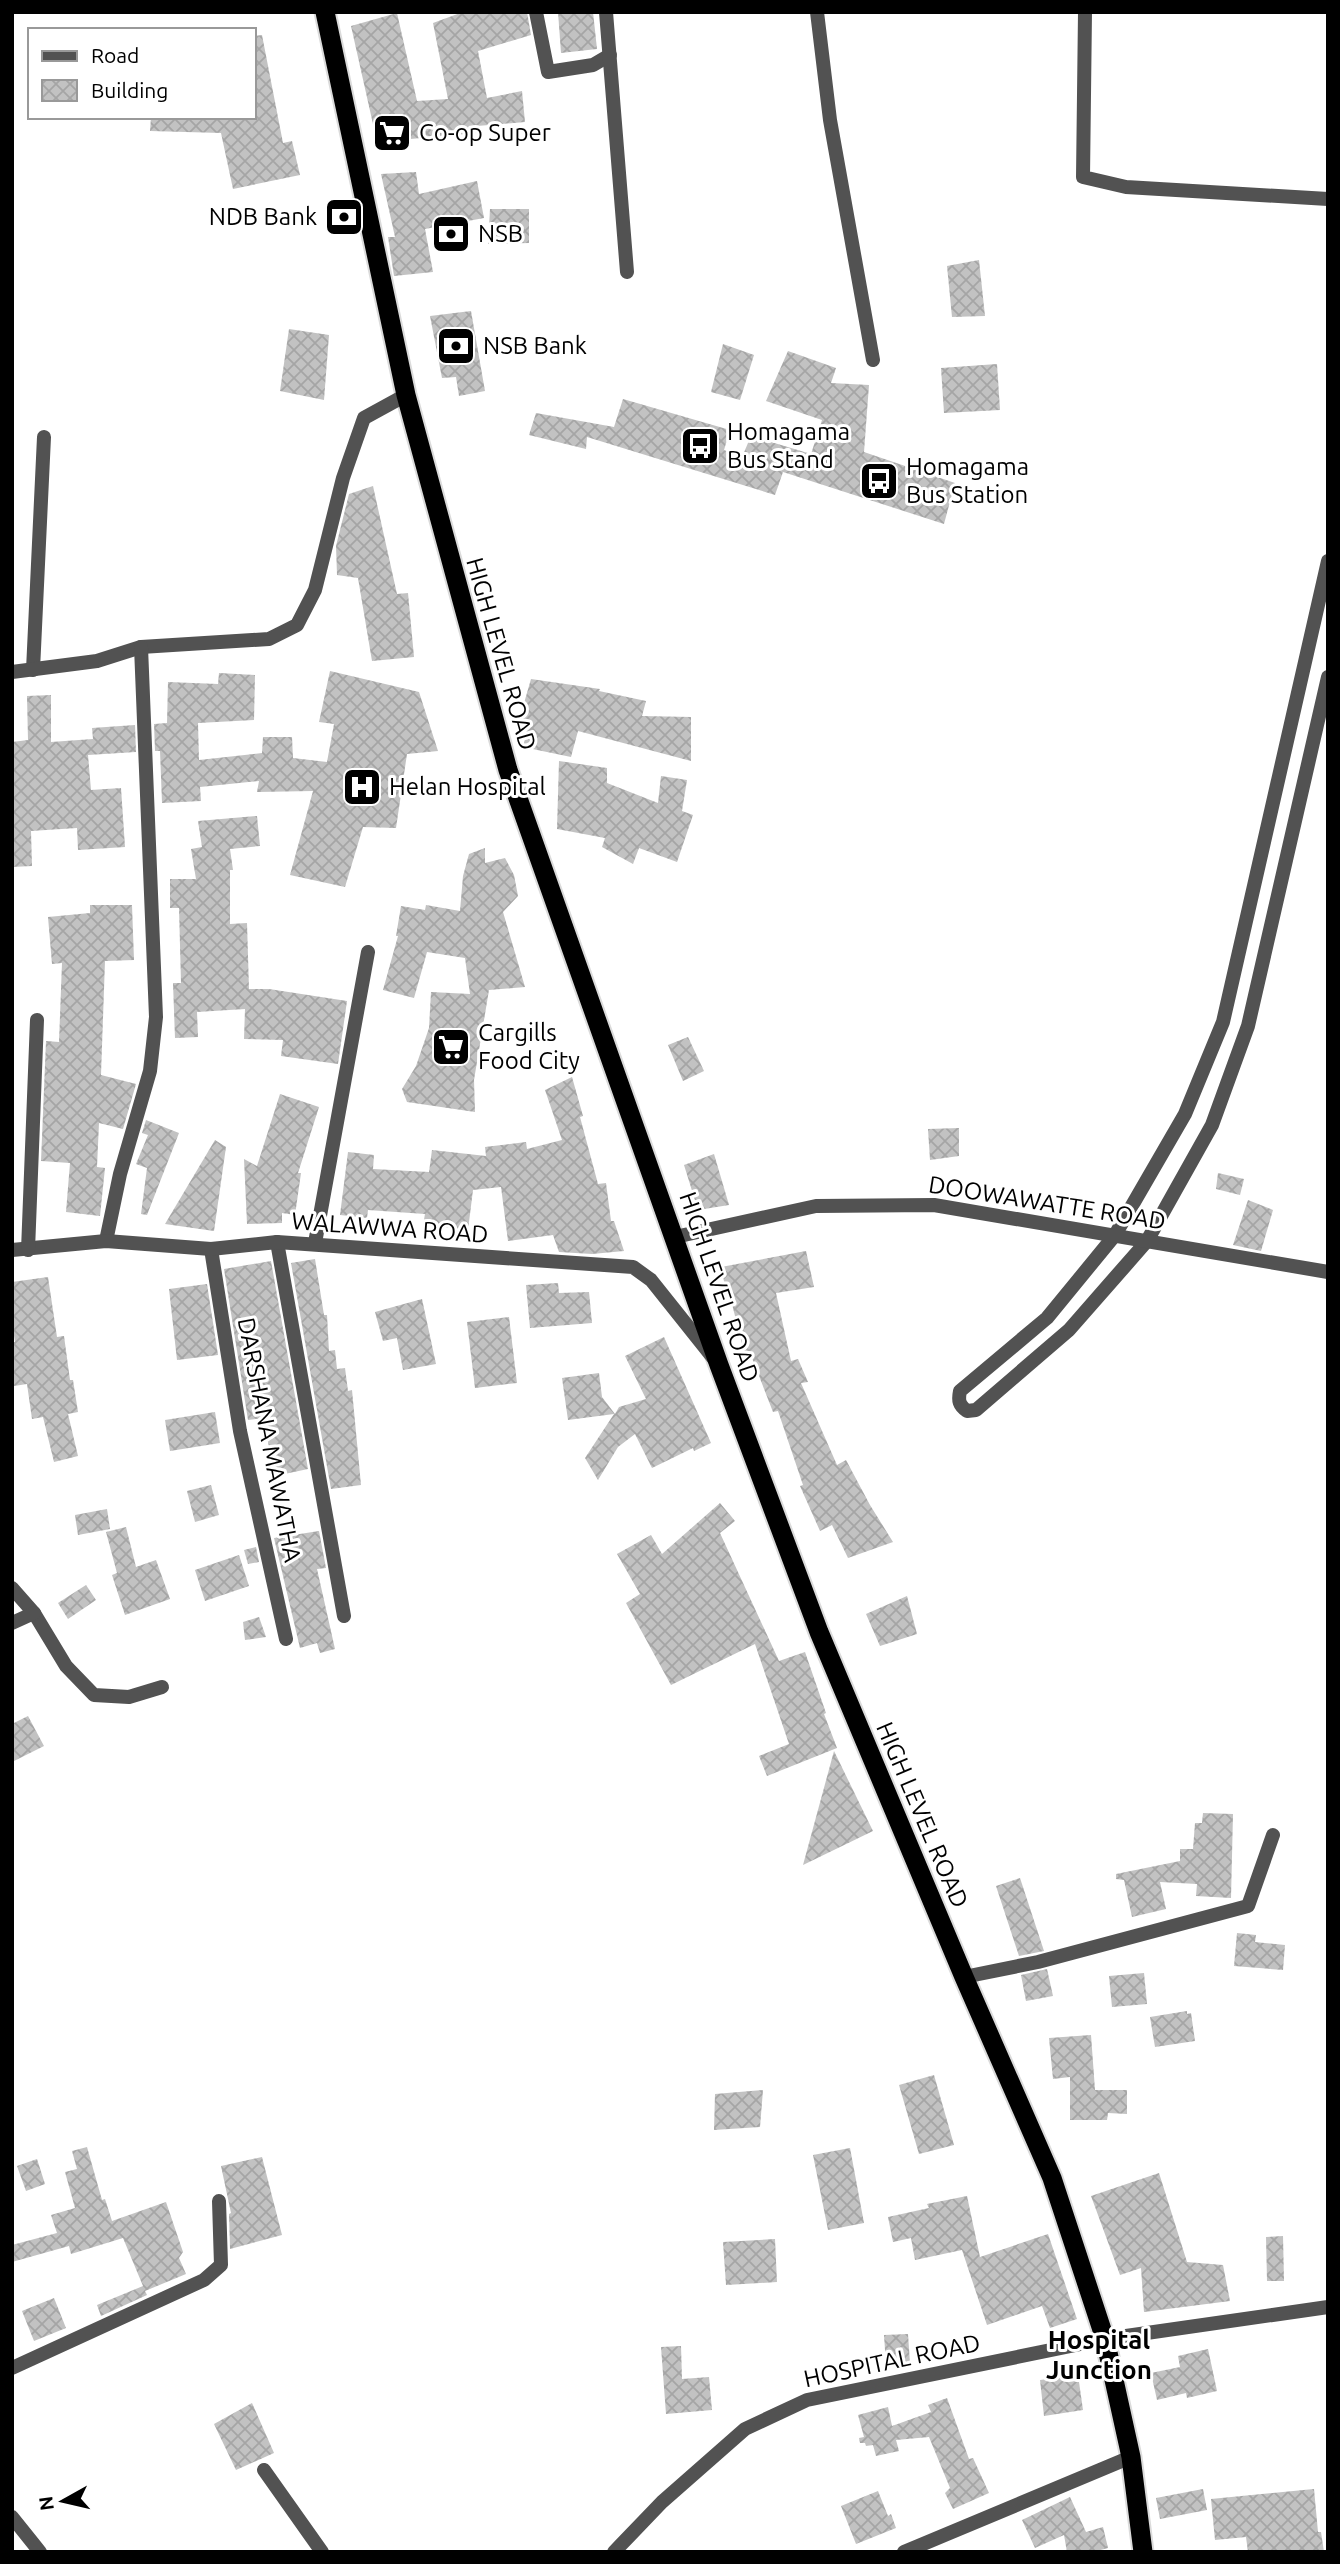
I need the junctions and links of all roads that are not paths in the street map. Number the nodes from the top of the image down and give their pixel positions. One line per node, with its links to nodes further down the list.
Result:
1 (325, 12): 10 (highway, HIGH LEVEL ROAD)
2 (536, 12): 6 (street)
3 (606, 12): 6 (street)
4 (817, 12): 9 (street)
5 (1085, 12): 7 (street)
6 (610, 55): 8 (street)
7 (1328, 199)
8 (627, 272)
9 (873, 360)
10 (406, 396): 13 (street); 20 (highway, HIGH LEVEL ROAD)
11 (44, 437): 14 (street)
12 (1328, 561): 19 (street)
13 (141, 648): 14 (street); 21 (street)
14 (33, 670): 15 (street)
15 (12, 672)
16 (1328, 677): 22 (street)
17 (368, 952): 24 (street)
18 (37, 1020): 26 (street)
19 (1115, 1235): 20 (street, DOOWAWATTE ROAD); 22 (street, DOOWAWATTE ROAD); 22 (street)
20 (675, 1237): 29 (highway, HIGH LEVEL ROAD)
21 (106, 1241): 25 (street, WALAWWA ROAD); 26 (street, WALAWWA ROAD)
22 (1147, 1241): 28 (street, DOOWAWATTE ROAD)
23 (277, 1242): 24 (street, WALAWWA ROAD); 25 (street, WALAWWA ROAD); 32 (street)
24 (315, 1243): 29 (street, WALAWWA ROAD)
25 (211, 1248): 34 (street, DARSHANA MAWATHA)
26 (28, 1250): 27 (street, WALAWWA ROAD)
27 (12, 1251)
28 (1328, 1272)
29 (719, 1365): 37 (highway, HIGH LEVEL ROAD)
30 (12, 1588): 31 (street)
31 (34, 1613): 33 (street); 35 (street)
32 (344, 1616)
33 (12, 1623)
34 (286, 1639)
35 (162, 1687)
36 (1273, 1835): 37 (street)
37 (964, 1977): 40 (highway, HIGH LEVEL ROAD)
38 (219, 2201): 41 (street)
39 (1328, 2306): 40 (street, HOSPITAL ROAD)
40 (1105, 2339): 42 (highway, HIGH LEVEL ROAD); 47 (street, HOSPITAL ROAD)
41 (12, 2368)
42 (1131, 2458): 48 (street); 49 (highway, HIGH LEVEL ROAD)
43 (264, 2470): 46 (street)
44 (12, 2517): 45 (street)
45 (40, 2552)
46 (321, 2552)
47 (614, 2552)
48 (904, 2552)
49 (1143, 2552)

